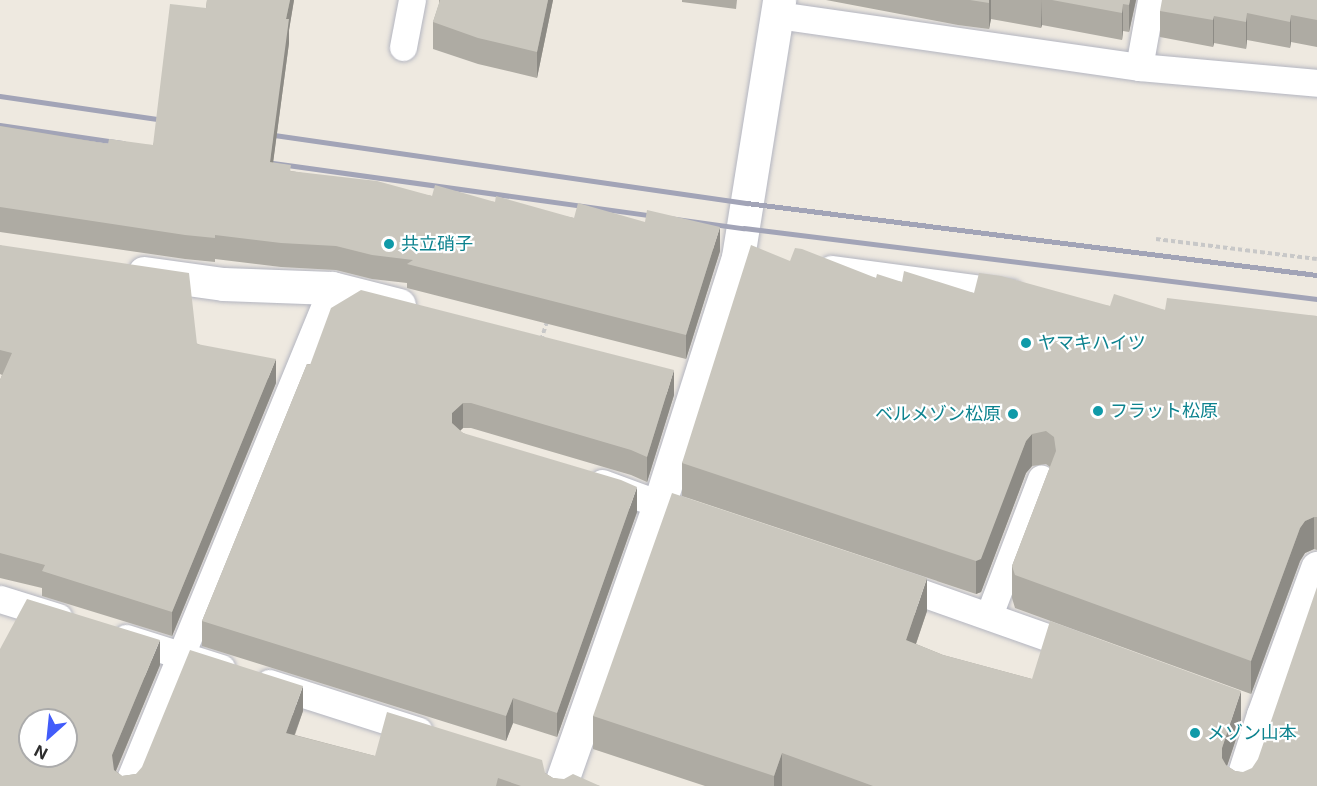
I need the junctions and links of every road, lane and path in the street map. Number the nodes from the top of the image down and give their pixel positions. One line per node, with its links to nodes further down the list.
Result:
1 (412, 0): 4 (lane)
2 (1151, 0): 5 (lane)
3 (778, 7): 5 (lane); 17 (street)
4 (403, 47)
5 (1139, 67): 6 (lane)
6 (1317, 83)
7 (1156, 239): 8 (path)
8 (1317, 259)
9 (806, 266): 12 (lane)
10 (117, 268): 11 (street)
11 (332, 288): 14 (street); 26 (lane)
12 (1033, 296)
13 (552, 309): 15 (path)
14 (431, 313)
15 (541, 342)
16 (666, 373): 17 (street)
17 (700, 382): 20 (street)
18 (581, 477): 20 (lane)
19 (1041, 479): 25 (lane)
20 (659, 505): 21 (lane); 29 (street)
21 (705, 520)
22 (1317, 568): 31 (street)
23 (875, 577): 25 (lane)
24 (0, 598): 26 (lane)
25 (989, 615): 27 (lane)
26 (179, 655): 28 (lane); 30 (lane)
27 (1098, 655)
28 (439, 737)
29 (563, 779)
30 (127, 786)
31 (1240, 786)

